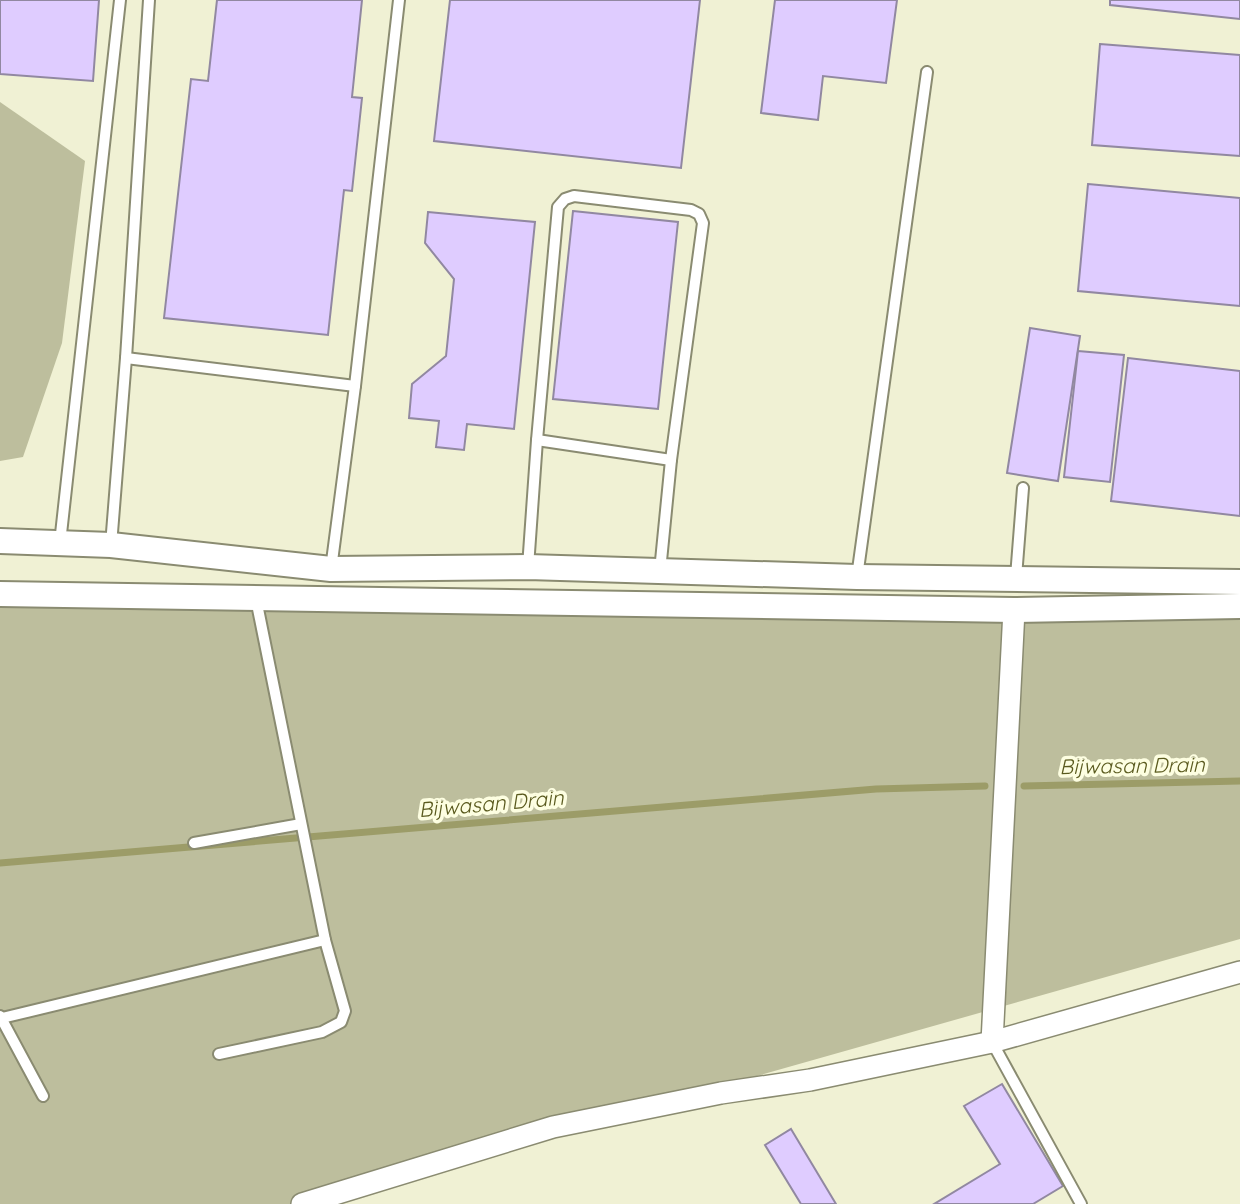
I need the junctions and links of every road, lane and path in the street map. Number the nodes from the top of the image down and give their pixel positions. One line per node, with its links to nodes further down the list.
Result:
1 (120, 0): 11 (lane)
2 (149, 0): 5 (lane)
3 (399, 0): 6 (lane)
4 (927, 72): 16 (lane)
5 (126, 358): 6 (lane); 12 (lane)
6 (355, 386): 14 (lane)
7 (537, 440): 8 (lane); 8 (lane); 13 (lane)
8 (671, 460): 15 (lane)
9 (1023, 488): 17 (lane)
10 (0, 541): 11 (street)
11 (60, 543): 12 (street)
12 (111, 545): 14 (street)
13 (528, 567): 14 (street); 15 (street)
14 (331, 569)
15 (660, 570): 16 (street)
16 (856, 577): 17 (street)
17 (1016, 577): 18 (street)
18 (1240, 582)
19 (0, 594): 20 (street)
20 (256, 598): 22 (street); 23 (lane)
21 (1240, 606): 22 (street)
22 (1014, 610): 28 (street)
23 (301, 825): 24 (lane); 25 (lane)
24 (194, 843)
25 (325, 940): 27 (lane); 29 (lane)
26 (1240, 972): 28 (street)
27 (1, 1017): 30 (lane)
28 (992, 1042): 31 (street); 32 (lane)
29 (219, 1054)
30 (43, 1096)
31 (302, 1204)
32 (1081, 1204)

